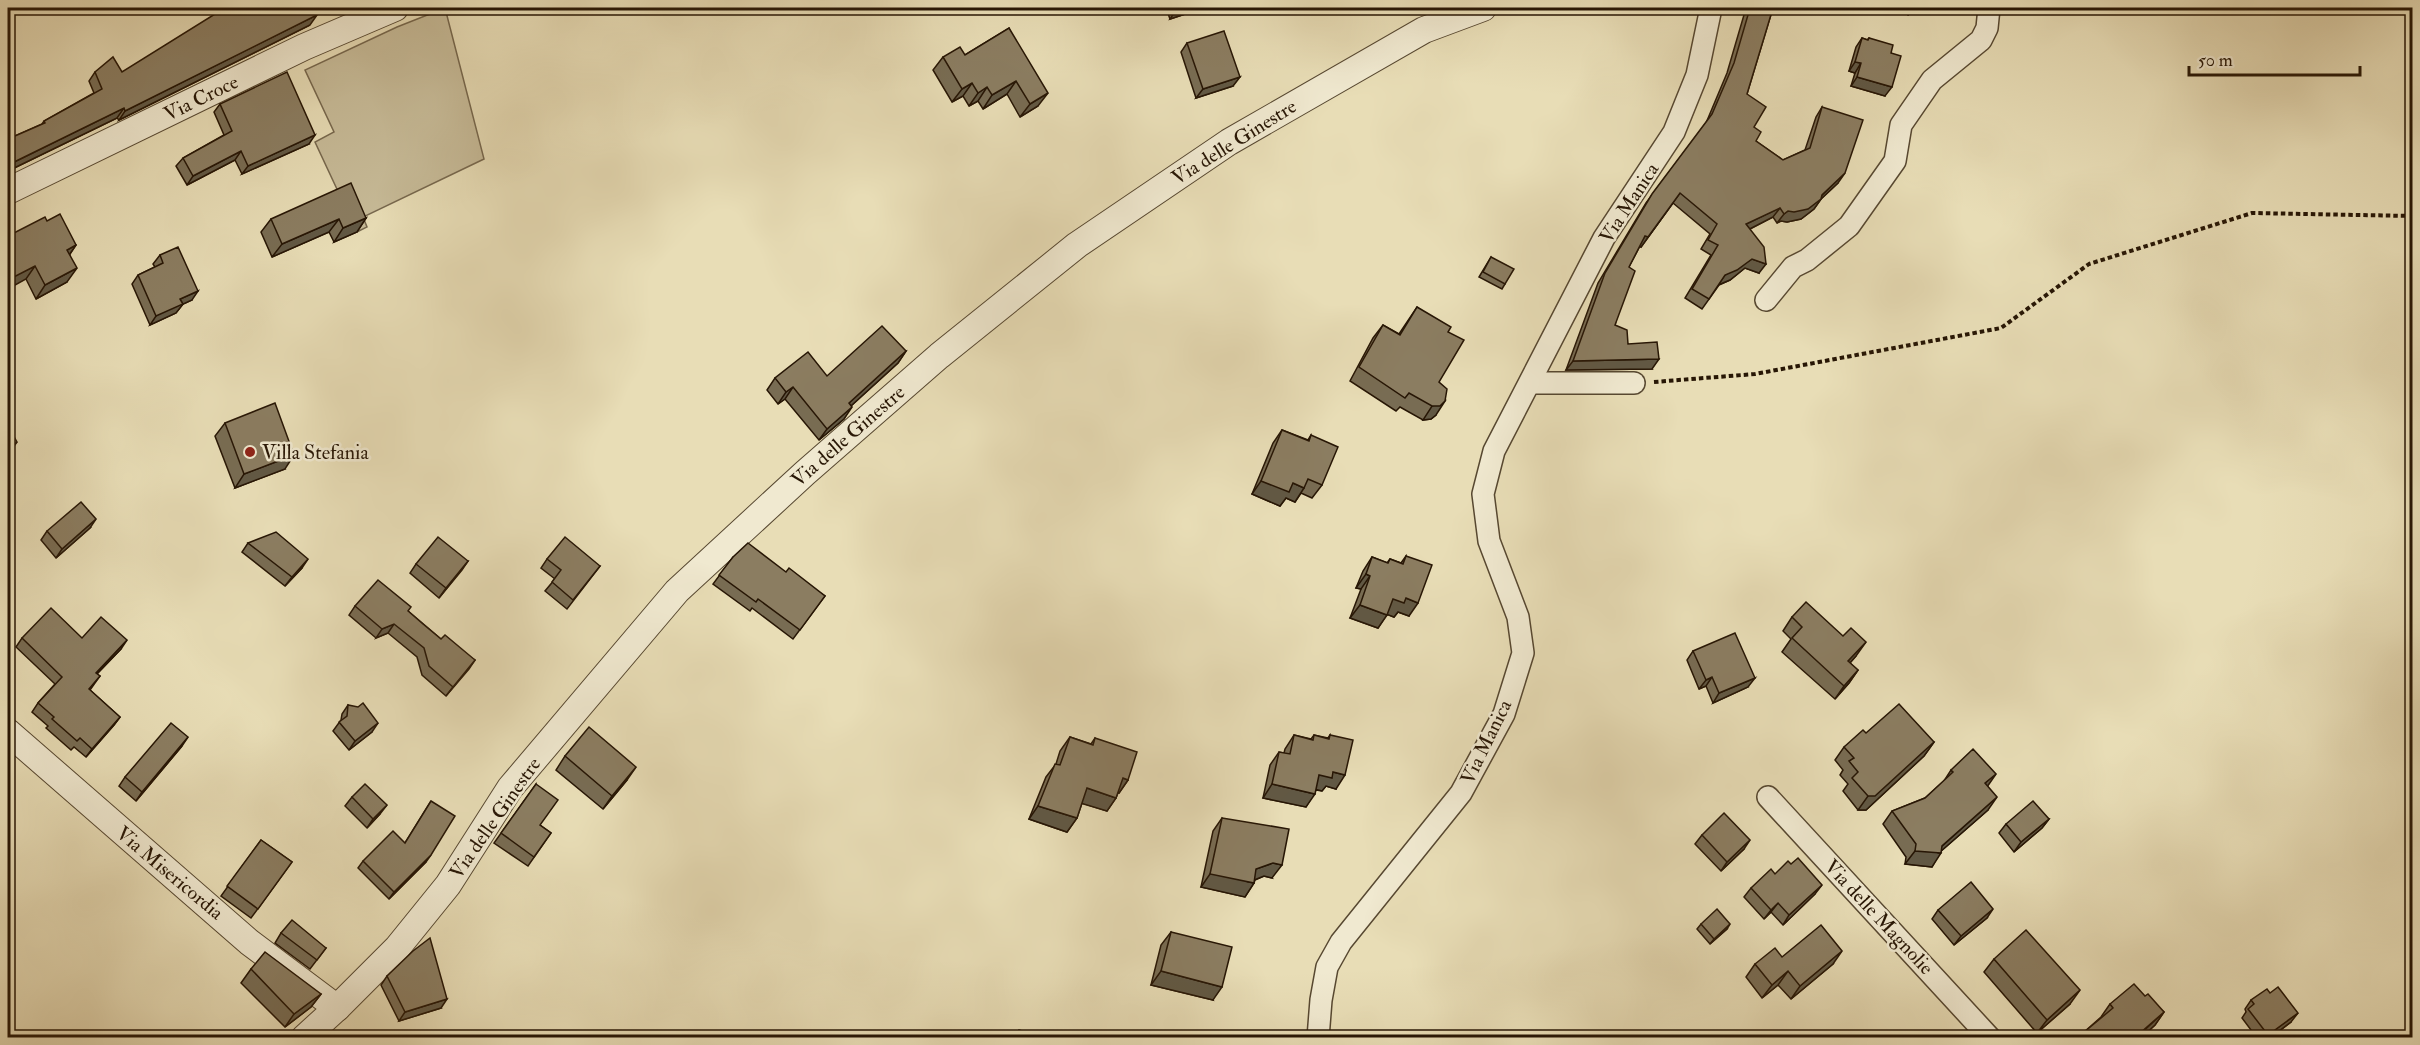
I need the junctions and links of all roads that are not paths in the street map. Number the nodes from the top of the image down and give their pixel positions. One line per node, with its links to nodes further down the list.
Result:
1 (395, 8): 5 (street, Via Croce)
2 (1483, 8): 11 (street, Via delle Ginestre)
3 (1989, 8): 6 (street)
4 (1708, 10): 7 (street, Via Manica)
5 (8, 191)
6 (1766, 300)
7 (1530, 383): 8 (street); 13 (street, Via Manica)
8 (1634, 383)
9 (8, 732): 11 (street, Via Misericordia)
10 (1768, 796): 14 (street, Via delle Magnolie)
11 (337, 1008): 12 (street, Via delle Ginestre)
12 (304, 1038)
13 (1318, 1038)
14 (1990, 1038)

